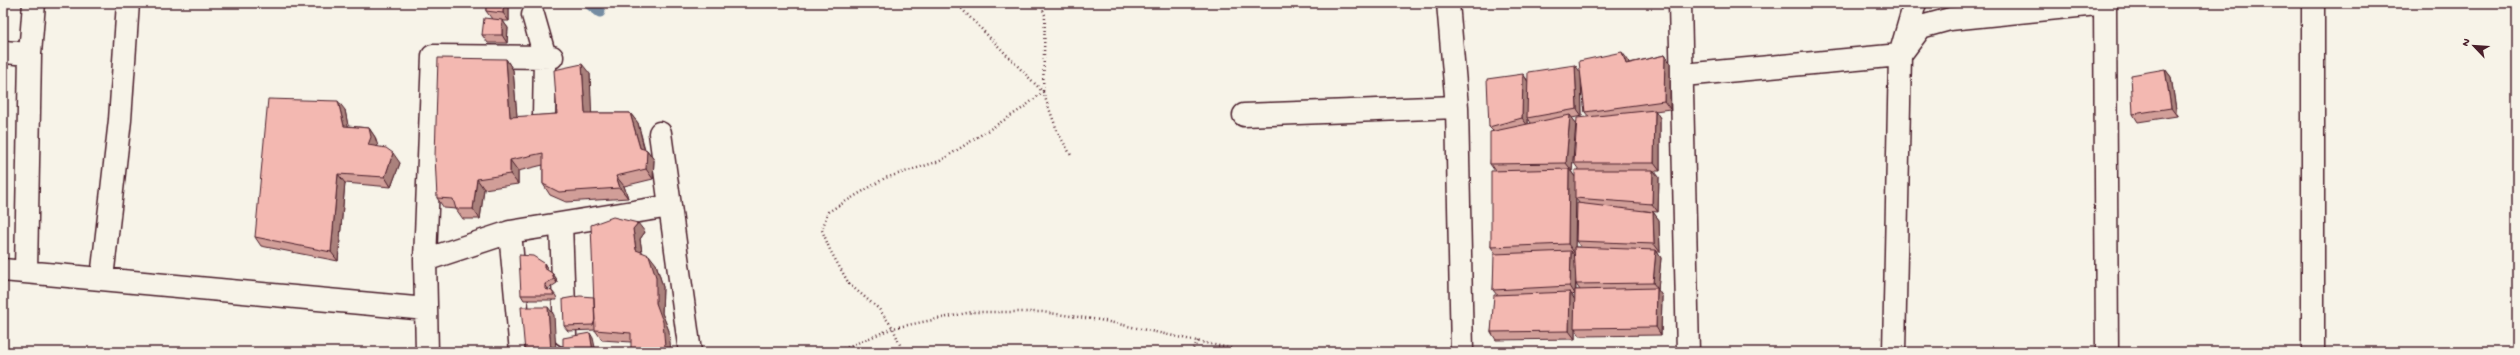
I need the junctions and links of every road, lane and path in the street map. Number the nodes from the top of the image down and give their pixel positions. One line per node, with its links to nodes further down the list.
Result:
1 (34, 3): 12 (street)
2 (128, 3): 28 (street)
3 (956, 3): 16 (path)
4 (1040, 3): 16 (path)
5 (1448, 3): 17 (street)
6 (1680, 3): 15 (street)
7 (1915, 3): 13 (street)
8 (2106, 3): 13 (street); 43 (street)
9 (2313, 3): 44 (street)
10 (533, 15): 14 (street)
11 (3, 52): 12 (street)
12 (30, 54): 27 (street)
13 (1900, 55): 15 (street); 42 (street)
14 (548, 57): 19 (street); 25 (street)
15 (1683, 75): 41 (street)
16 (1043, 92): 21 (path); 30 (path)
17 (1457, 107): 18 (street); 40 (street)
18 (1244, 115)
19 (544, 117)
20 (660, 133): 22 (street)
21 (1072, 157)
22 (670, 206): 23 (street); 35 (street)
23 (561, 224): 24 (street); 31 (street)
24 (510, 232): 25 (street); 34 (street)
25 (425, 260): 29 (street)
26 (3, 270): 27 (street)
27 (26, 271): 28 (street)
28 (102, 278): 29 (street)
29 (426, 309): 33 (street)
30 (893, 328): 32 (path); 36 (path); 37 (path)
31 (565, 335)
32 (1198, 341): 38 (path); 39 (path)
33 (427, 352)
34 (521, 352)
35 (690, 352)
36 (836, 352)
37 (903, 352)
38 (1191, 352)
39 (1247, 352)
40 (1462, 352)
41 (1688, 352)
42 (1894, 352)
43 (2107, 352)
44 (2313, 352)

